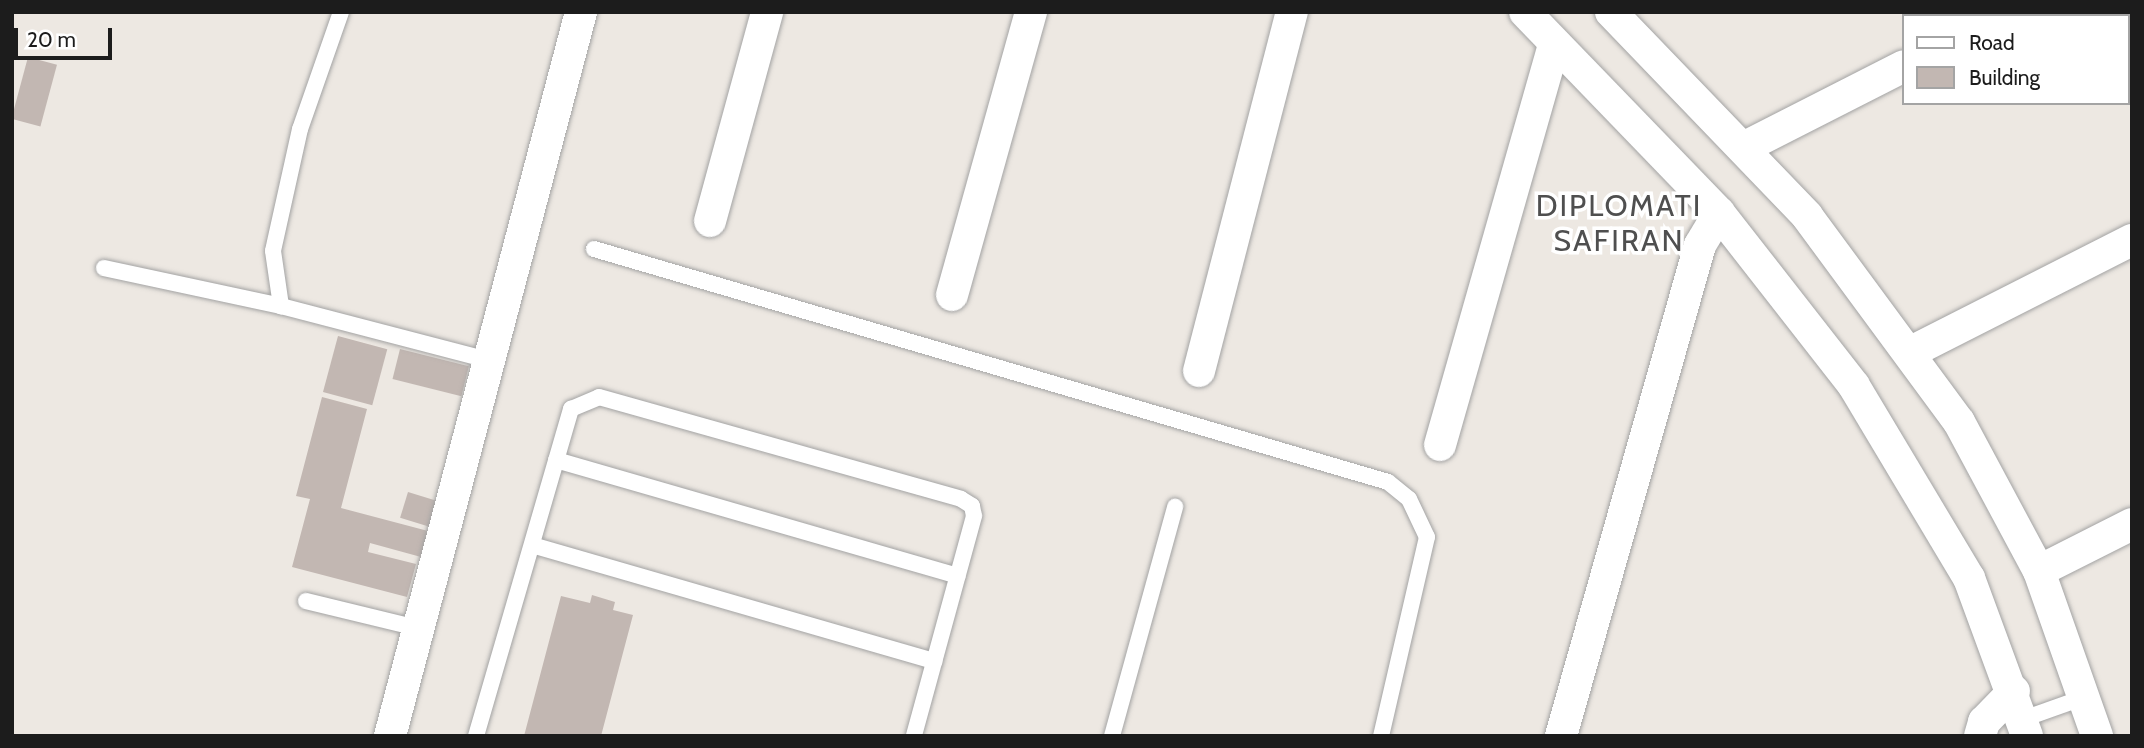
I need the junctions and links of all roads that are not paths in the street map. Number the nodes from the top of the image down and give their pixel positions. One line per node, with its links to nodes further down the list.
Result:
1 (341, 12): 17 (lane)
2 (581, 12): 19 (street)
3 (767, 12): 12 (street)
4 (1031, 12): 16 (street)
5 (1292, 12): 20 (street)
6 (1525, 12): 8 (street)
7 (1611, 12): 10 (street)
8 (1554, 44): 11 (street); 21 (street)
9 (1902, 67): 10 (street)
10 (1745, 147): 18 (street)
11 (1719, 213): 32 (street); 38 (street)
12 (710, 220)
13 (2132, 240): 18 (street)
14 (594, 249): 37 (lane)
15 (104, 268): 17 (lane)
16 (952, 295)
17 (281, 306): 19 (lane)
18 (1911, 352): 26 (street)
19 (488, 360): 29 (street)
20 (1199, 371)
21 (1440, 445)
22 (556, 460): 25 (lane); 27 (lane); 27 (lane)
23 (1175, 507): 36 (lane)
24 (2132, 524): 26 (street)
25 (532, 545): 30 (lane); 34 (lane)
26 (2039, 571): 31 (street)
27 (958, 576): 30 (lane)
28 (306, 601): 29 (lane)
29 (418, 628): 33 (street)
30 (935, 661): 35 (lane)
31 (2085, 697): 32 (lane); 40 (street)
32 (2021, 715): 39 (street)
33 (390, 736)
34 (476, 736)
35 (914, 736)
36 (1112, 736)
37 (1381, 736)
38 (1561, 736)
39 (1980, 736)
40 (2097, 736)

